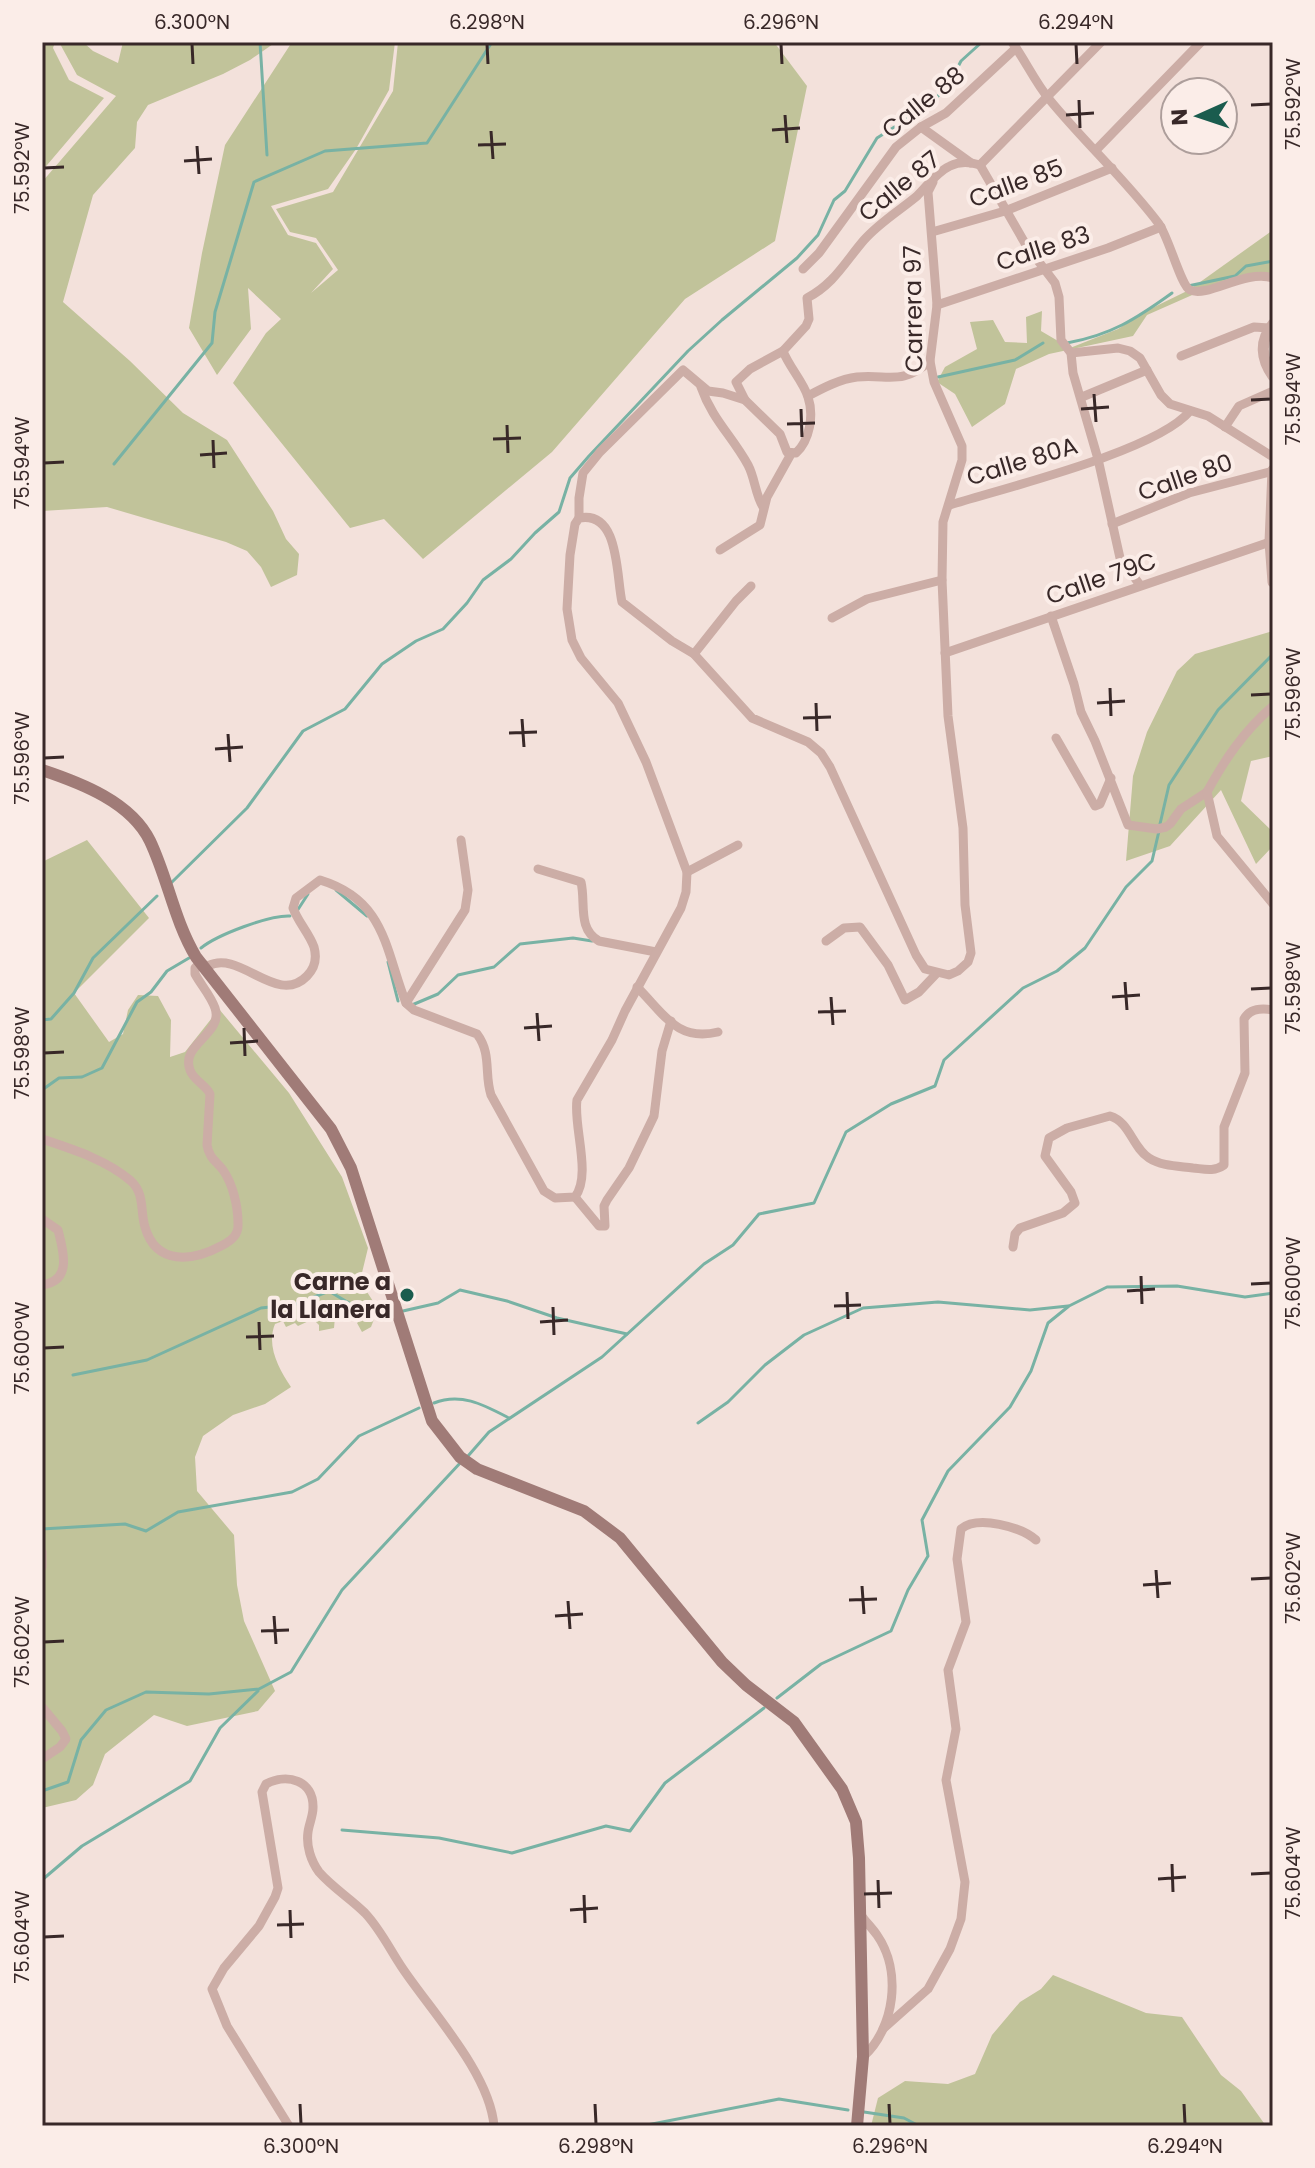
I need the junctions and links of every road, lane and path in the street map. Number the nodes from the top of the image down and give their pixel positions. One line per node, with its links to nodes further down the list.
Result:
1 (1101, 42): 4 (street, Calle 87)
2 (1201, 42): 6 (street)
3 (1014, 45): 4 (street); 5 (street, Calle 88)
4 (1048, 98): 6 (street); 7 (street, Calle 87)
5 (921, 127): 7 (street); 13 (street, Calle 88)
6 (1096, 150): 8 (street)
7 (976, 164): 9 (street, Calle 87); 10 (street)
8 (1112, 168): 10 (street, Calle 85); 11 (street)
9 (933, 182): 12 (street, Carrera 97); 18 (street, Calle 87)
10 (1005, 211): 12 (street, Calle 85); 14 (street)
11 (1161, 227): 14 (street, Calle 83); 15 (street)
12 (932, 232): 16 (street, Carrera 97)
13 (803, 269)
14 (1044, 269): 16 (street, Calle 83); 19 (street)
15 (1273, 278)
16 (937, 305): 21 (street, Carrera 97)
17 (1271, 326): 20 (street); 23 (street)
18 (783, 351): 26 (street); 28 (street)
19 (1071, 353): 22 (street); 27 (street)
20 (1181, 356)
21 (930, 361): 26 (street); 35 (street, Carrera 97)
22 (1147, 370): 27 (street); 29 (street)
23 (1273, 376)
24 (700, 384): 28 (street); 36 (street); 37 (street)
25 (1273, 391): 30 (street)
26 (808, 396): 31 (street)
27 (1082, 397): 33 (street)
28 (745, 400): 31 (street)
29 (1190, 411): 30 (street); 33 (street, Calle 80A)
30 (1225, 427): 32 (street)
31 (791, 454): 36 (street)
32 (1273, 457)
33 (1098, 459): 35 (street, Calle 80A); 38 (street)
34 (1273, 470): 38 (street, Calle 80); 39 (street)
35 (950, 505): 41 (street, Carrera 97)
36 (763, 507): 40 (street)
37 (579, 518): 48 (street); 57 (street)
38 (1112, 524): 43 (street)
39 (1270, 542): 42 (street); 43 (street, Calle 79C)
40 (720, 550)
41 (942, 580): 46 (street); 47 (street, Carrera 97)
42 (1273, 582)
43 (1140, 585): 45 (street, Calle 79C)
44 (751, 586): 48 (street)
45 (1051, 616): 47 (street, Calle 79C); 52 (street)
46 (832, 618)
47 (945, 653): 62 (street, Carrera 97)
48 (694, 654): 62 (street)
49 (1273, 706): 53 (street)
50 (1056, 738): 52 (street)
51 (42, 770): 61 (main road)
52 (1111, 778): 53 (street)
53 (1207, 792): 58 (street)
54 (461, 840): 64 (street)
55 (738, 845): 57 (street)
56 (538, 869): 60 (street)
57 (687, 872): 60 (street)
58 (1273, 904)
59 (826, 941): 62 (street, Carrera 97)
60 (656, 952): 63 (street)
61 (200, 963): 64 (street); 68 (street); 78 (main road)
62 (937, 973)
63 (637, 987): 66 (street); 69 (street)
64 (406, 1003): 69 (street)
65 (1273, 1010): 71 (street)
66 (671, 1021): 67 (street); 69 (street)
67 (718, 1032)
68 (42, 1139)
69 (575, 1197)
70 (42, 1219): 72 (street)
71 (1013, 1247)
72 (42, 1285)
73 (1036, 1540): 79 (street)
74 (42, 1552): 75 (street)
75 (42, 1567)
76 (42, 1707): 77 (street)
77 (42, 1759)
78 (861, 1915): 79 (street); 80 (main road)
79 (883, 2029): 80 (street)
80 (863, 2057): 83 (main road)
81 (289, 2126): 82 (street)
82 (494, 2126)
83 (857, 2126)

